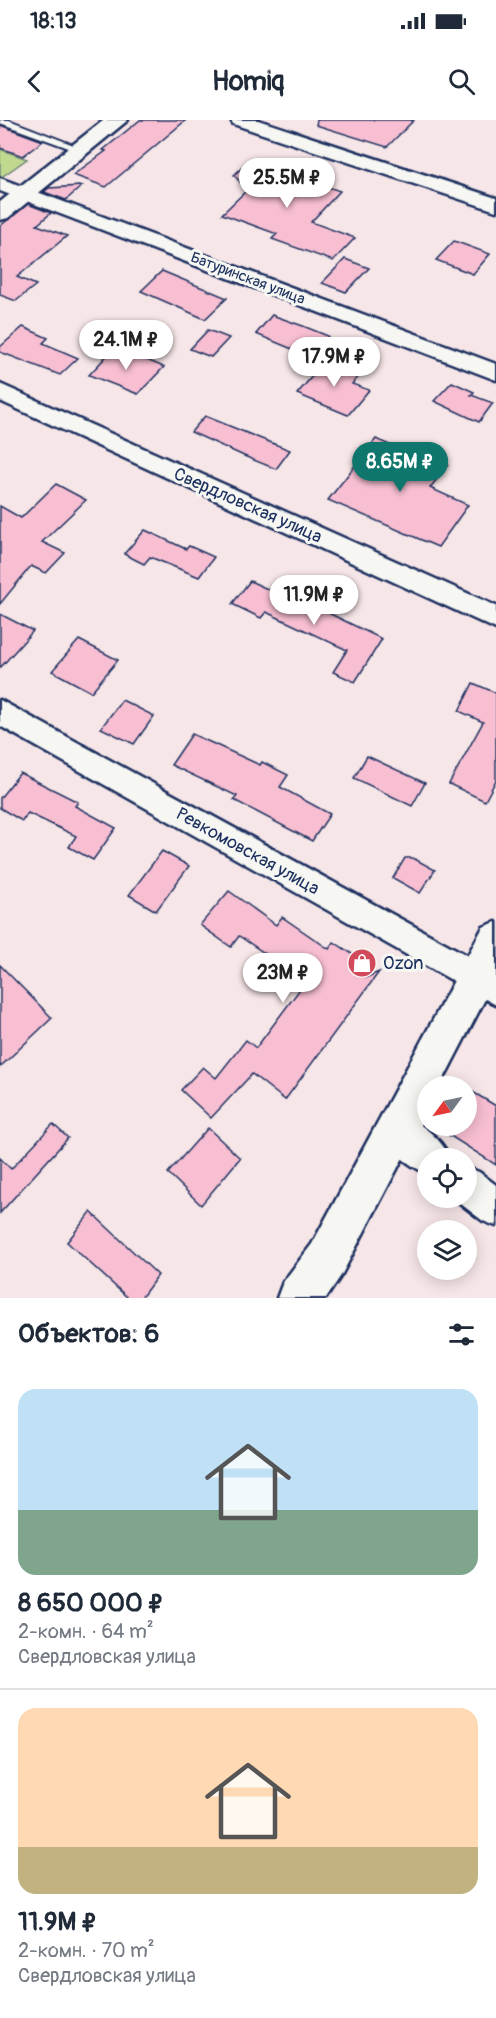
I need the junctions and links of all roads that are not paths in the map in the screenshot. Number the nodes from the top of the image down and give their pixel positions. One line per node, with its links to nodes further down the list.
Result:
1 (1, 120): 4 (lane)
2 (116, 120): 4 (main road)
3 (240, 120): 7 (street)
4 (80, 149): 6 (main road)
5 (0, 183): 6 (street, Батуринская улица)
6 (26, 193): 8 (main road); 9 (street, Батуринская улица)
7 (496, 205)
8 (0, 213)
9 (496, 372)
10 (0, 392): 11 (street, Свердловская улица)
11 (496, 618)
12 (0, 712): 14 (street, Ревкомовская улица)
13 (496, 940): 14 (main road)
14 (486, 983): 15 (main road)
15 (397, 1130): 16 (street); 19 (main road)
16 (420, 1148)
17 (477, 1193): 18 (street)
18 (496, 1208)
19 (299, 1298)

